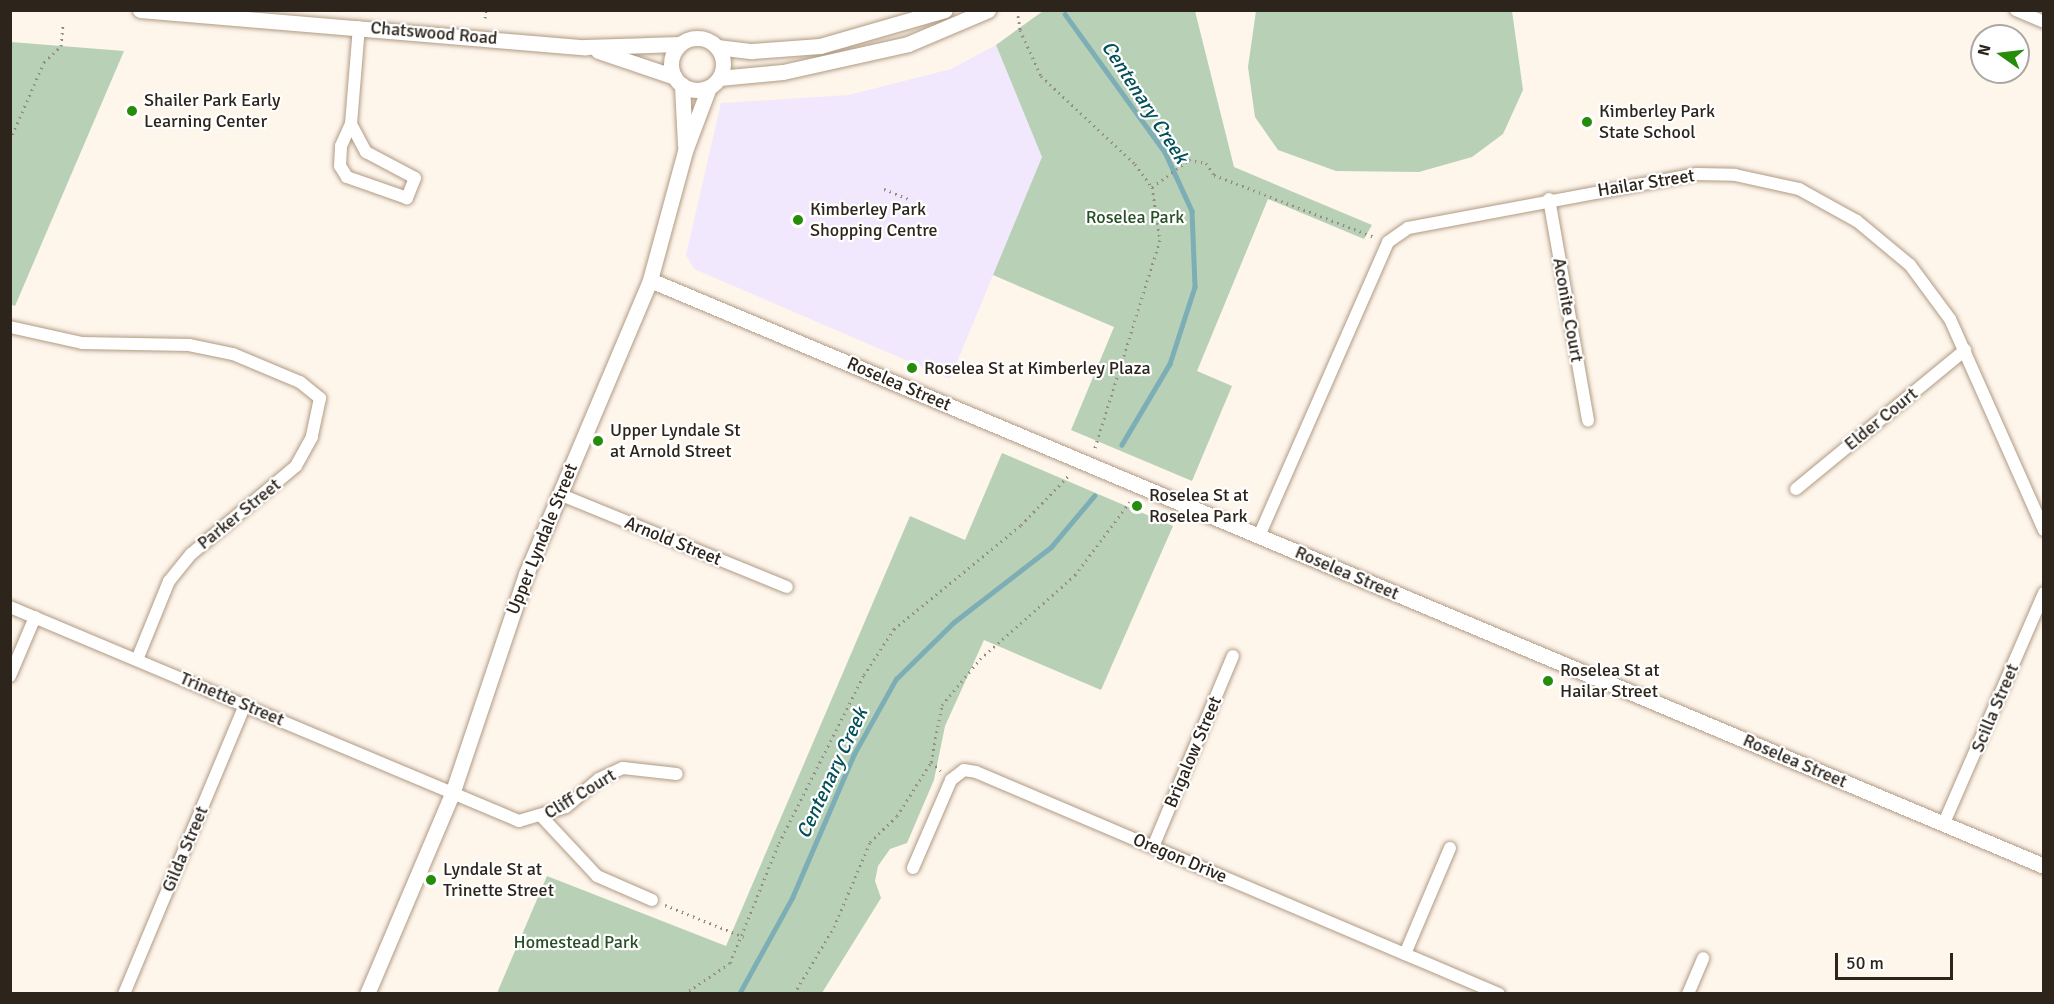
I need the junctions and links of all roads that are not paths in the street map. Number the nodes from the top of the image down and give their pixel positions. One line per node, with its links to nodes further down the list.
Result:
1 (140, 10): 7 (street, Chatswood Road)
2 (945, 10): 5 (street)
3 (988, 10): 8 (street)
4 (2016, 10): 6 (street)
5 (915, 21): 8 (street); 9 (street); 12 (street)
6 (2043, 22)
7 (359, 27): 11 (street, Chatswood Road); 15 (street)
8 (932, 38): 9 (street)
9 (914, 42): 14 (street)
10 (680, 44): 11 (street, Chatswood Road); 12 (street); 13 (street)
11 (585, 47): 13 (street, Chatswood Road)
12 (717, 47): 14 (street)
13 (678, 81): 14 (street); 16 (street, Upper Lyndale Street)
14 (714, 82): 16 (street, Upper Lyndale Street)
15 (351, 124): 15 (street)
16 (685, 151): 18 (street, Upper Lyndale Street)
17 (1549, 199): 20 (street, Hailar Street); 21 (street, Aconite Court); 25 (street, Hailar Street)
18 (650, 280): 23 (street, Upper Lyndale Street); 25 (street, Roselea Street)
19 (10, 327): 31 (street, Parker Street)
20 (1965, 350): 22 (street, Elder Court); 24 (street, Hailar Street)
21 (1588, 421)
22 (1796, 489)
23 (559, 494): 26 (street, Arnold Street); 35 (street, Upper Lyndale Street)
24 (2043, 530)
25 (1259, 536): 37 (street, Roselea Street)
26 (787, 587)
27 (2043, 593): 37 (street, Scilla Street)
28 (10, 607): 29 (street, Trinette Street)
29 (35, 617): 31 (street, Trinette Street); 32 (street)
30 (1233, 656): 38 (street, Brigalow Street)
31 (137, 660): 33 (street, Trinette Street)
32 (10, 676)
33 (245, 705): 35 (street, Trinette Street); 45 (street, Gilda Street)
34 (677, 774): 36 (street, Cliff Court)
35 (452, 794): 36 (street, Cliff Court); 46 (street, Upper Lyndale Street)
36 (543, 818): 42 (street)
37 (1944, 824): 40 (street, Roselea Street)
38 (1153, 847): 41 (street, Oregon Drive); 43 (street, Oregon Drive)
39 (1450, 848): 43 (street)
40 (2043, 866)
41 (913, 868)
42 (652, 900)
43 (1405, 954): 47 (street, Oregon Drive)
44 (1703, 957): 48 (street)
45 (124, 993)
46 (367, 993)
47 (1499, 993)
48 (1688, 993)

